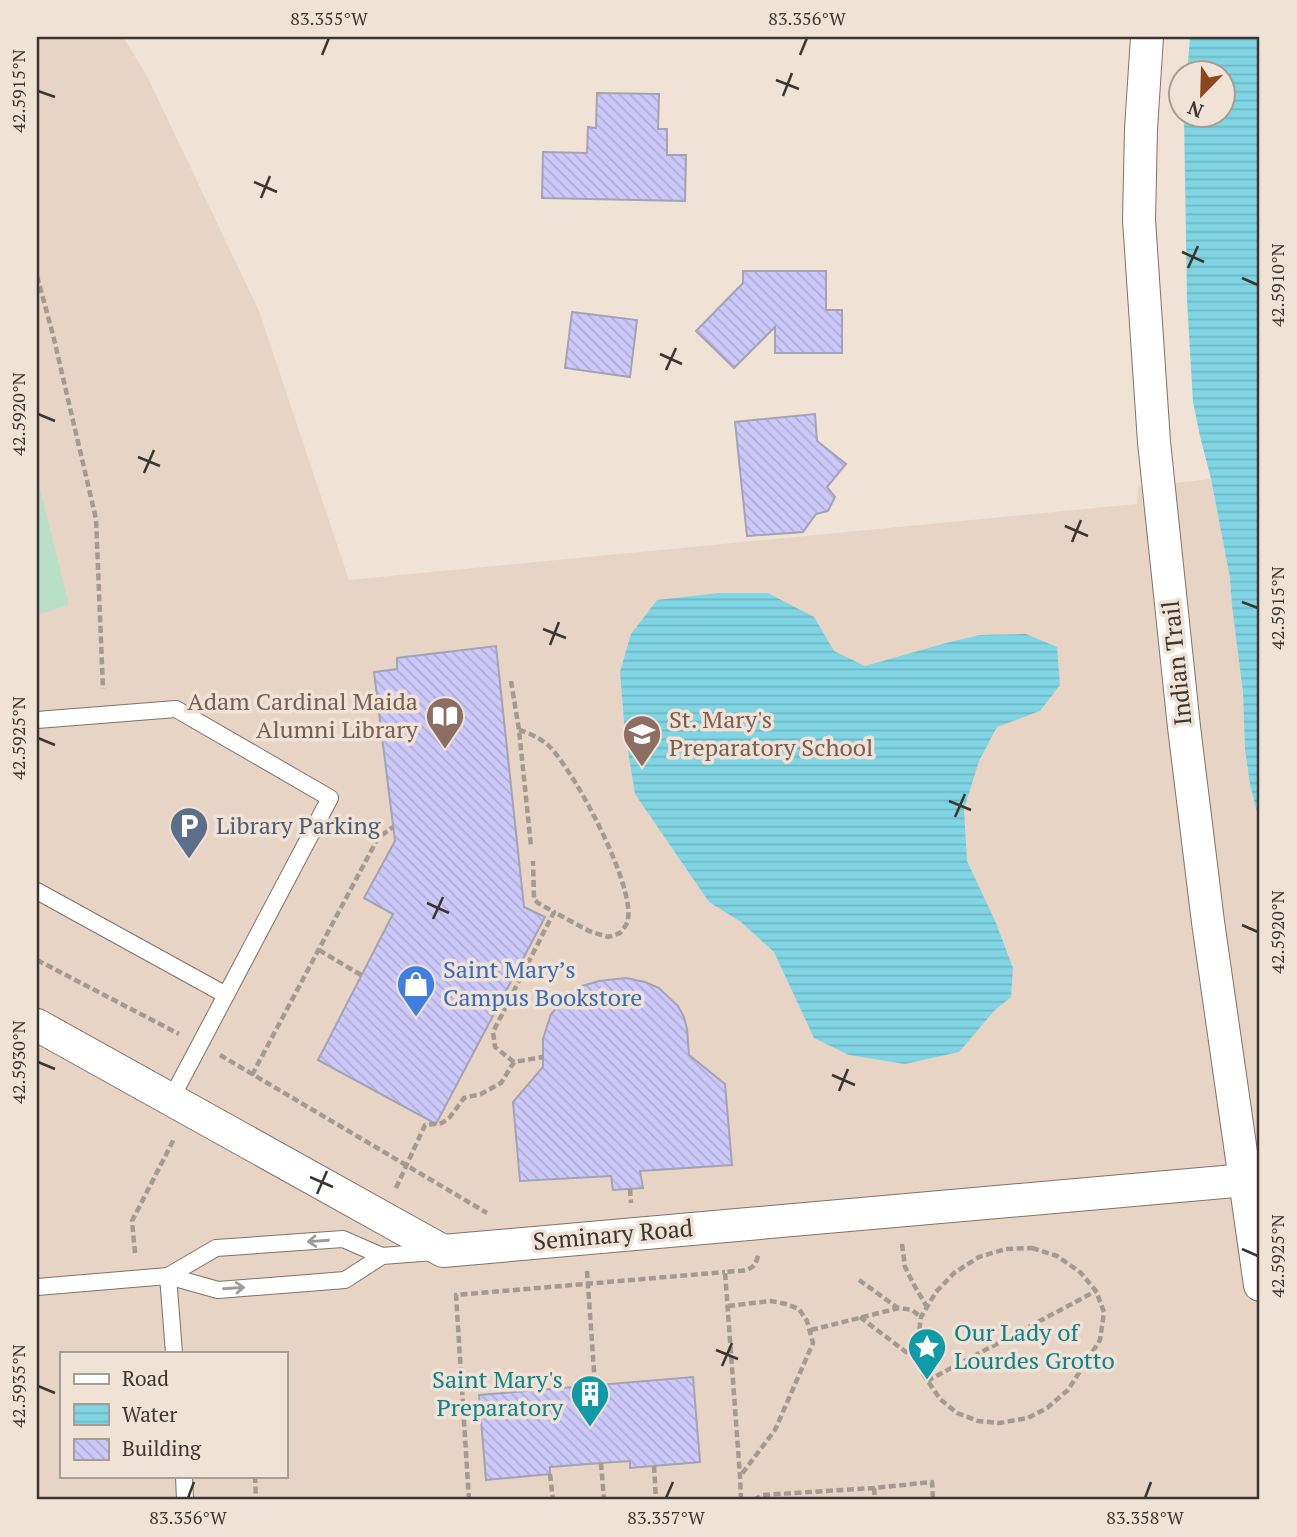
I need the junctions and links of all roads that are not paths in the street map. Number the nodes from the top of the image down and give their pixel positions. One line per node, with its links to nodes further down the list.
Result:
1 (1147, 37): 7 (street, Indian Trail)
2 (37, 720): 4 (lane)
3 (39, 898): 4 (lane)
4 (226, 995): 6 (lane)
5 (37, 1025): 6 (street)
6 (180, 1104): 8 (street)
7 (1246, 1180): 8 (street, Seminary Road); 11 (street, Indian Trail)
8 (443, 1251): 9 (lane)
9 (382, 1256): 10 (lane, one-way to 9); 10 (lane, one-way to 10)
10 (168, 1276): 12 (lane); 13 (lane)
11 (1260, 1285)
12 (37, 1287)
13 (174, 1352)
14 (184, 1478): 15 (lane)
15 (186, 1500)

